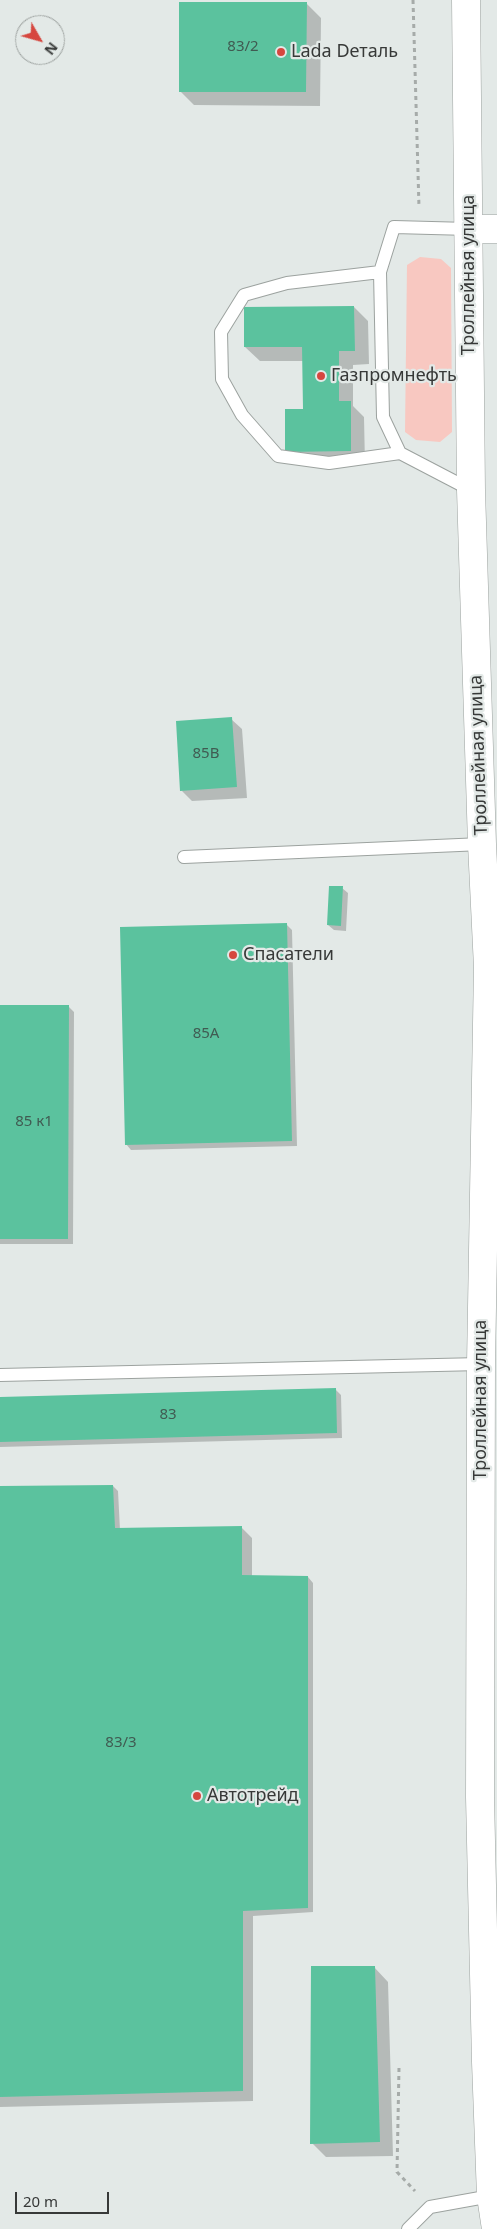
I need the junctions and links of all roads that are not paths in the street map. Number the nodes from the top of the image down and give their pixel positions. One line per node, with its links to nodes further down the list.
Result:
1 (466, 0): 2 (main road, Троллейная улица)
2 (469, 229): 3 (main road); 4 (lane); 6 (main road, Троллейная улица)
3 (497, 229)
4 (380, 272): 5 (lane); 5 (lane)
5 (400, 453): 6 (lane)
6 (471, 490): 7 (main road, Троллейная улица)
7 (482, 844): 8 (lane); 9 (main road, Троллейная улица)
8 (184, 857)
9 (492, 974): 10 (main road, Троллейная улица)
10 (491, 1129): 11 (main road, Троллейная улица)
11 (481, 1364): 12 (lane); 13 (main road, Троллейная улица)
12 (0, 1375)
13 (491, 2196): 14 (lane); 15 (main road, Троллейная улица)
14 (408, 2229)
15 (496, 2229)

